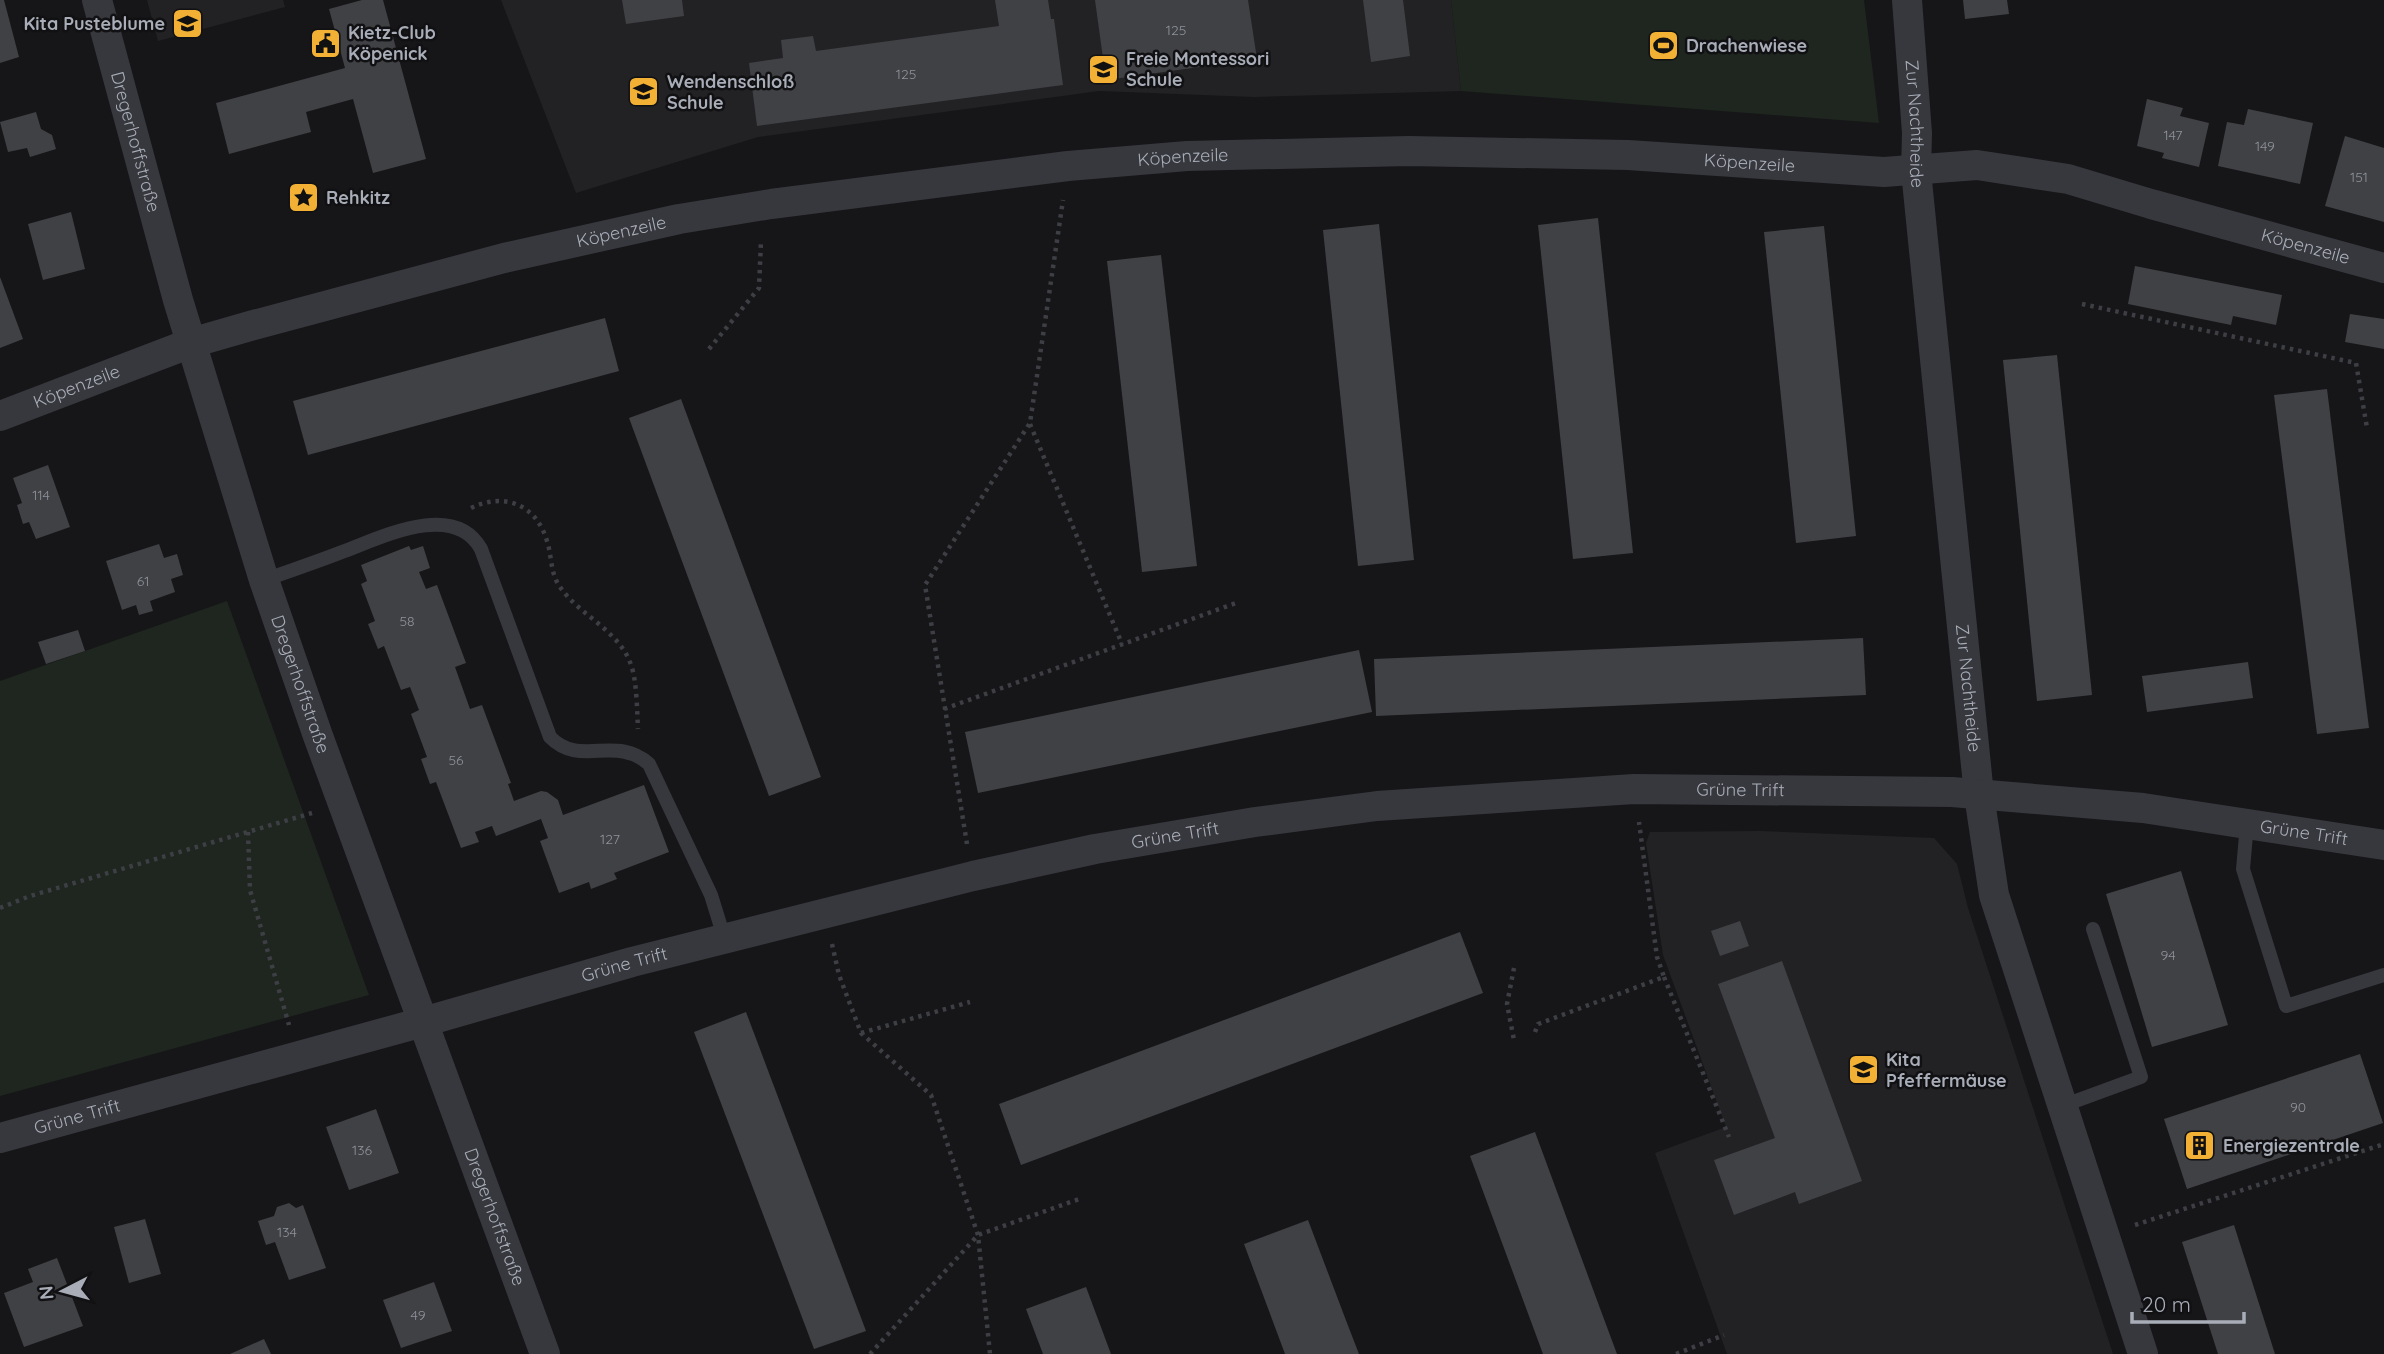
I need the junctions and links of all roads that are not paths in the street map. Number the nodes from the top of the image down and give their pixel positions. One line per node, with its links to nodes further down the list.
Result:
1 (97, 0): 5 (street, Dregerhoffstraße)
2 (1907, 0): 3 (street, Zur Nachtheide)
3 (1916, 171): 4 (street, Köpenzeile); 5 (street, Köpenzeile); 8 (street, Zur Nachtheide)
4 (2384, 268)
5 (191, 343): 6 (street, Köpenzeile); 7 (street, Dregerhoffstraße)
6 (0, 416)
7 (264, 580): 12 (lane); 14 (street, Dregerhoffstraße)
8 (1979, 795): 9 (street, Grüne Trift); 12 (street, Grüne Trift); 15 (street, Zur Nachtheide)
9 (2247, 824): 10 (street, Grüne Trift); 13 (lane)
10 (2384, 845)
11 (2093, 929): 15 (lane)
12 (724, 937): 14 (street, Grüne Trift)
13 (2384, 975)
14 (423, 1022): 16 (street, Grüne Trift); 17 (street, Dregerhoffstraße)
15 (2062, 1106): 18 (street, Zur Nachtheide)
16 (0, 1138)
17 (545, 1354)
18 (2143, 1354)

